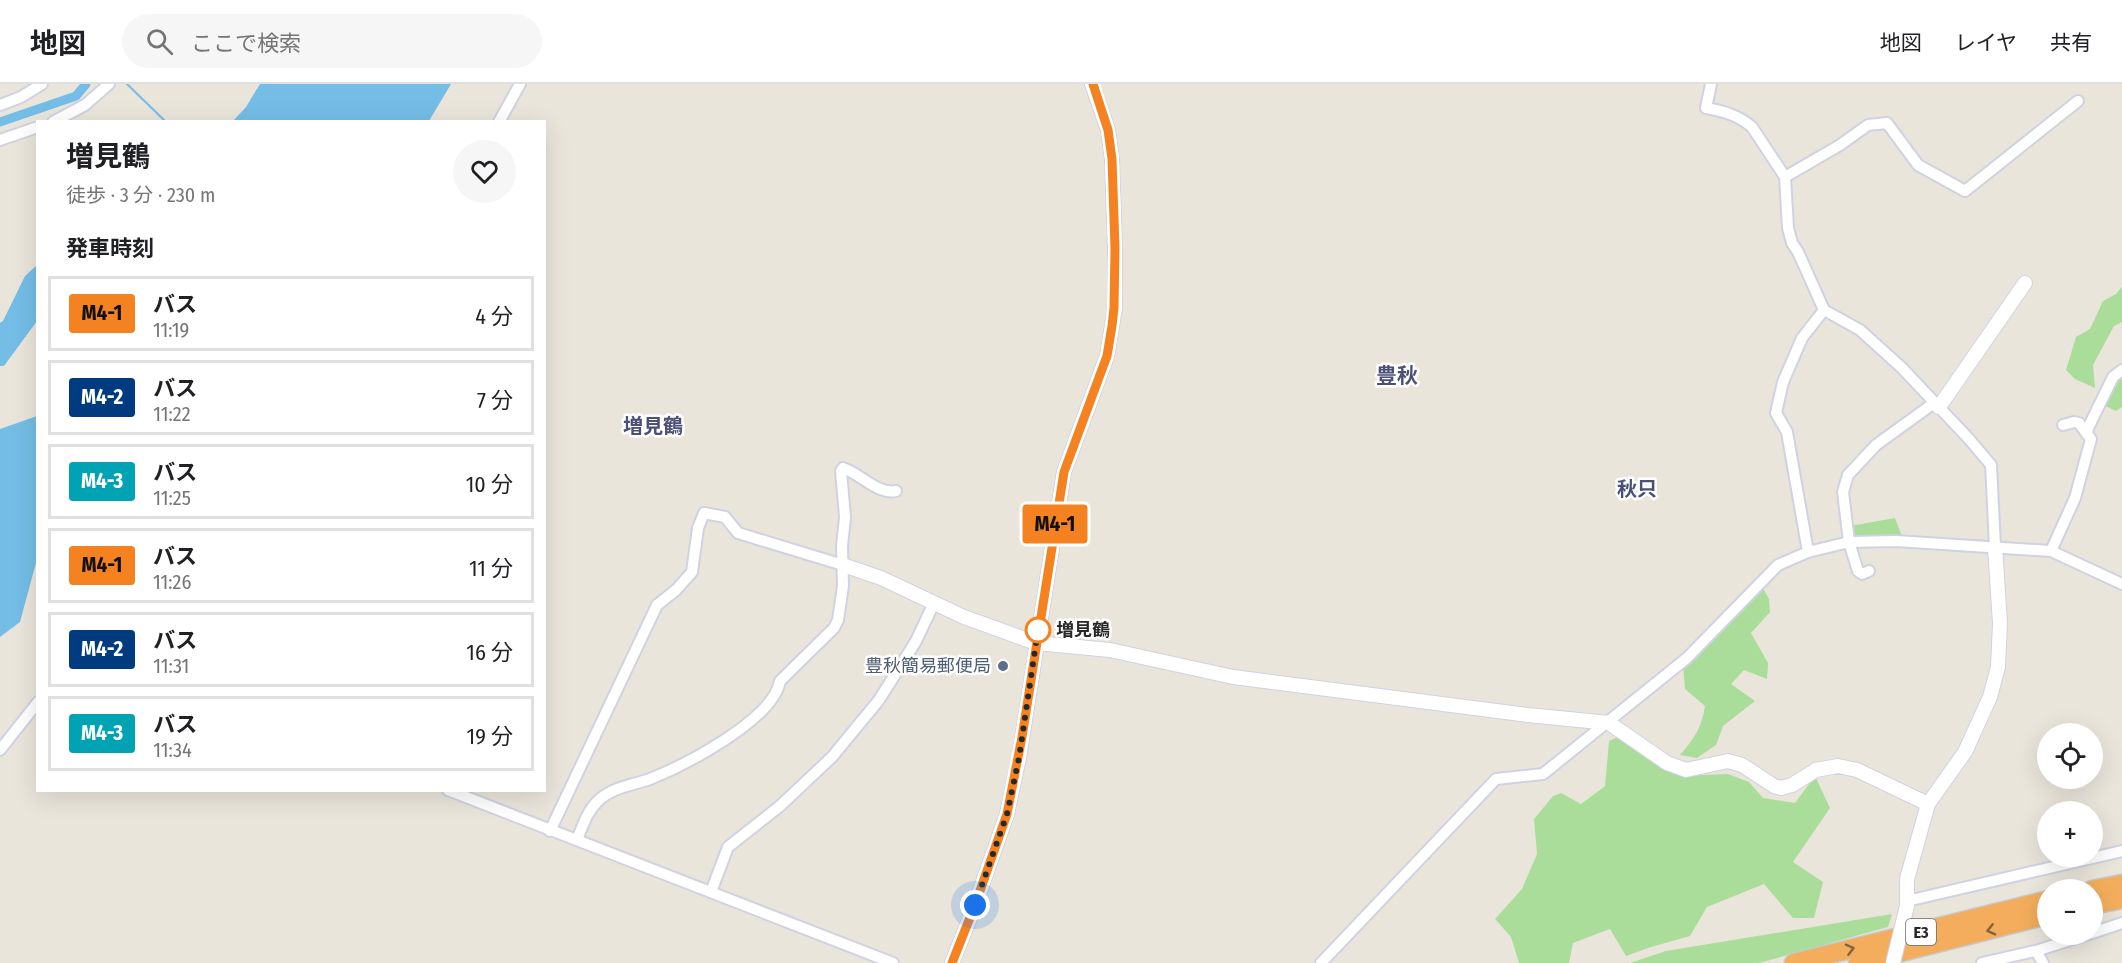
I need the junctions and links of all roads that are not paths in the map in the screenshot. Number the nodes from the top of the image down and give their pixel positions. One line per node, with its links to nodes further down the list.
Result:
1 (42, 84): 7 (street)
2 (110, 84): 8 (street)
3 (520, 84): 9 (street)
4 (1092, 84): 28 (street)
5 (1711, 84): 12 (street)
6 (2078, 101): 12 (street)
7 (0, 105)
8 (57, 120)
9 (500, 120)
10 (36, 128): 11 (street)
11 (0, 140)
12 (1785, 177): 14 (street)
13 (2025, 283): 16 (street)
14 (1824, 310): 16 (street); 23 (street)
15 (2122, 370): 18 (street)
16 (1937, 405): 20 (street); 21 (street)
17 (2063, 425): 18 (street)
18 (2087, 434): 22 (street)
19 (897, 491): 24 (street)
20 (1849, 542): 21 (street); 23 (street); 25 (street)
21 (1995, 547): 22 (street); 33 (street)
22 (2051, 551): 26 (street)
23 (1808, 552): 30 (street)
24 (843, 565): 27 (street); 34 (street); 35 (street)
25 (1869, 572)
26 (2122, 584)
27 (934, 603): 28 (street); 39 (street)
28 (1036, 643): 30 (street); 49 (street)
29 (36, 705): 31 (street)
30 (1609, 723): 33 (street); 51 (street)
31 (0, 750)
32 (453, 792): 34 (street)
33 (1928, 804): 43 (street)
34 (550, 831): 35 (street)
35 (577, 840): 39 (street)
36 (2122, 851): 43 (street)
37 (2122, 884): 38 (highway)
38 (2103, 888)
39 (711, 892): 50 (street)
40 (2122, 899): 42 (highway)
41 (2037, 903): 52 (highway, E3, one-way to 41)
42 (2103, 903)
43 (1907, 904): 54 (street, bridge)
44 (2037, 918): 53 (highway, E3, one-way to 53)
45 (2122, 923): 46 (street)
46 (2103, 930)
47 (2055, 945): 48 (street)
48 (2036, 951): 55 (street); 56 (street)
49 (956, 961)
50 (893, 963)
51 (1322, 963)
52 (1794, 963)
53 (1858, 963)
54 (1893, 963)
55 (1982, 963)
56 (2043, 963)

